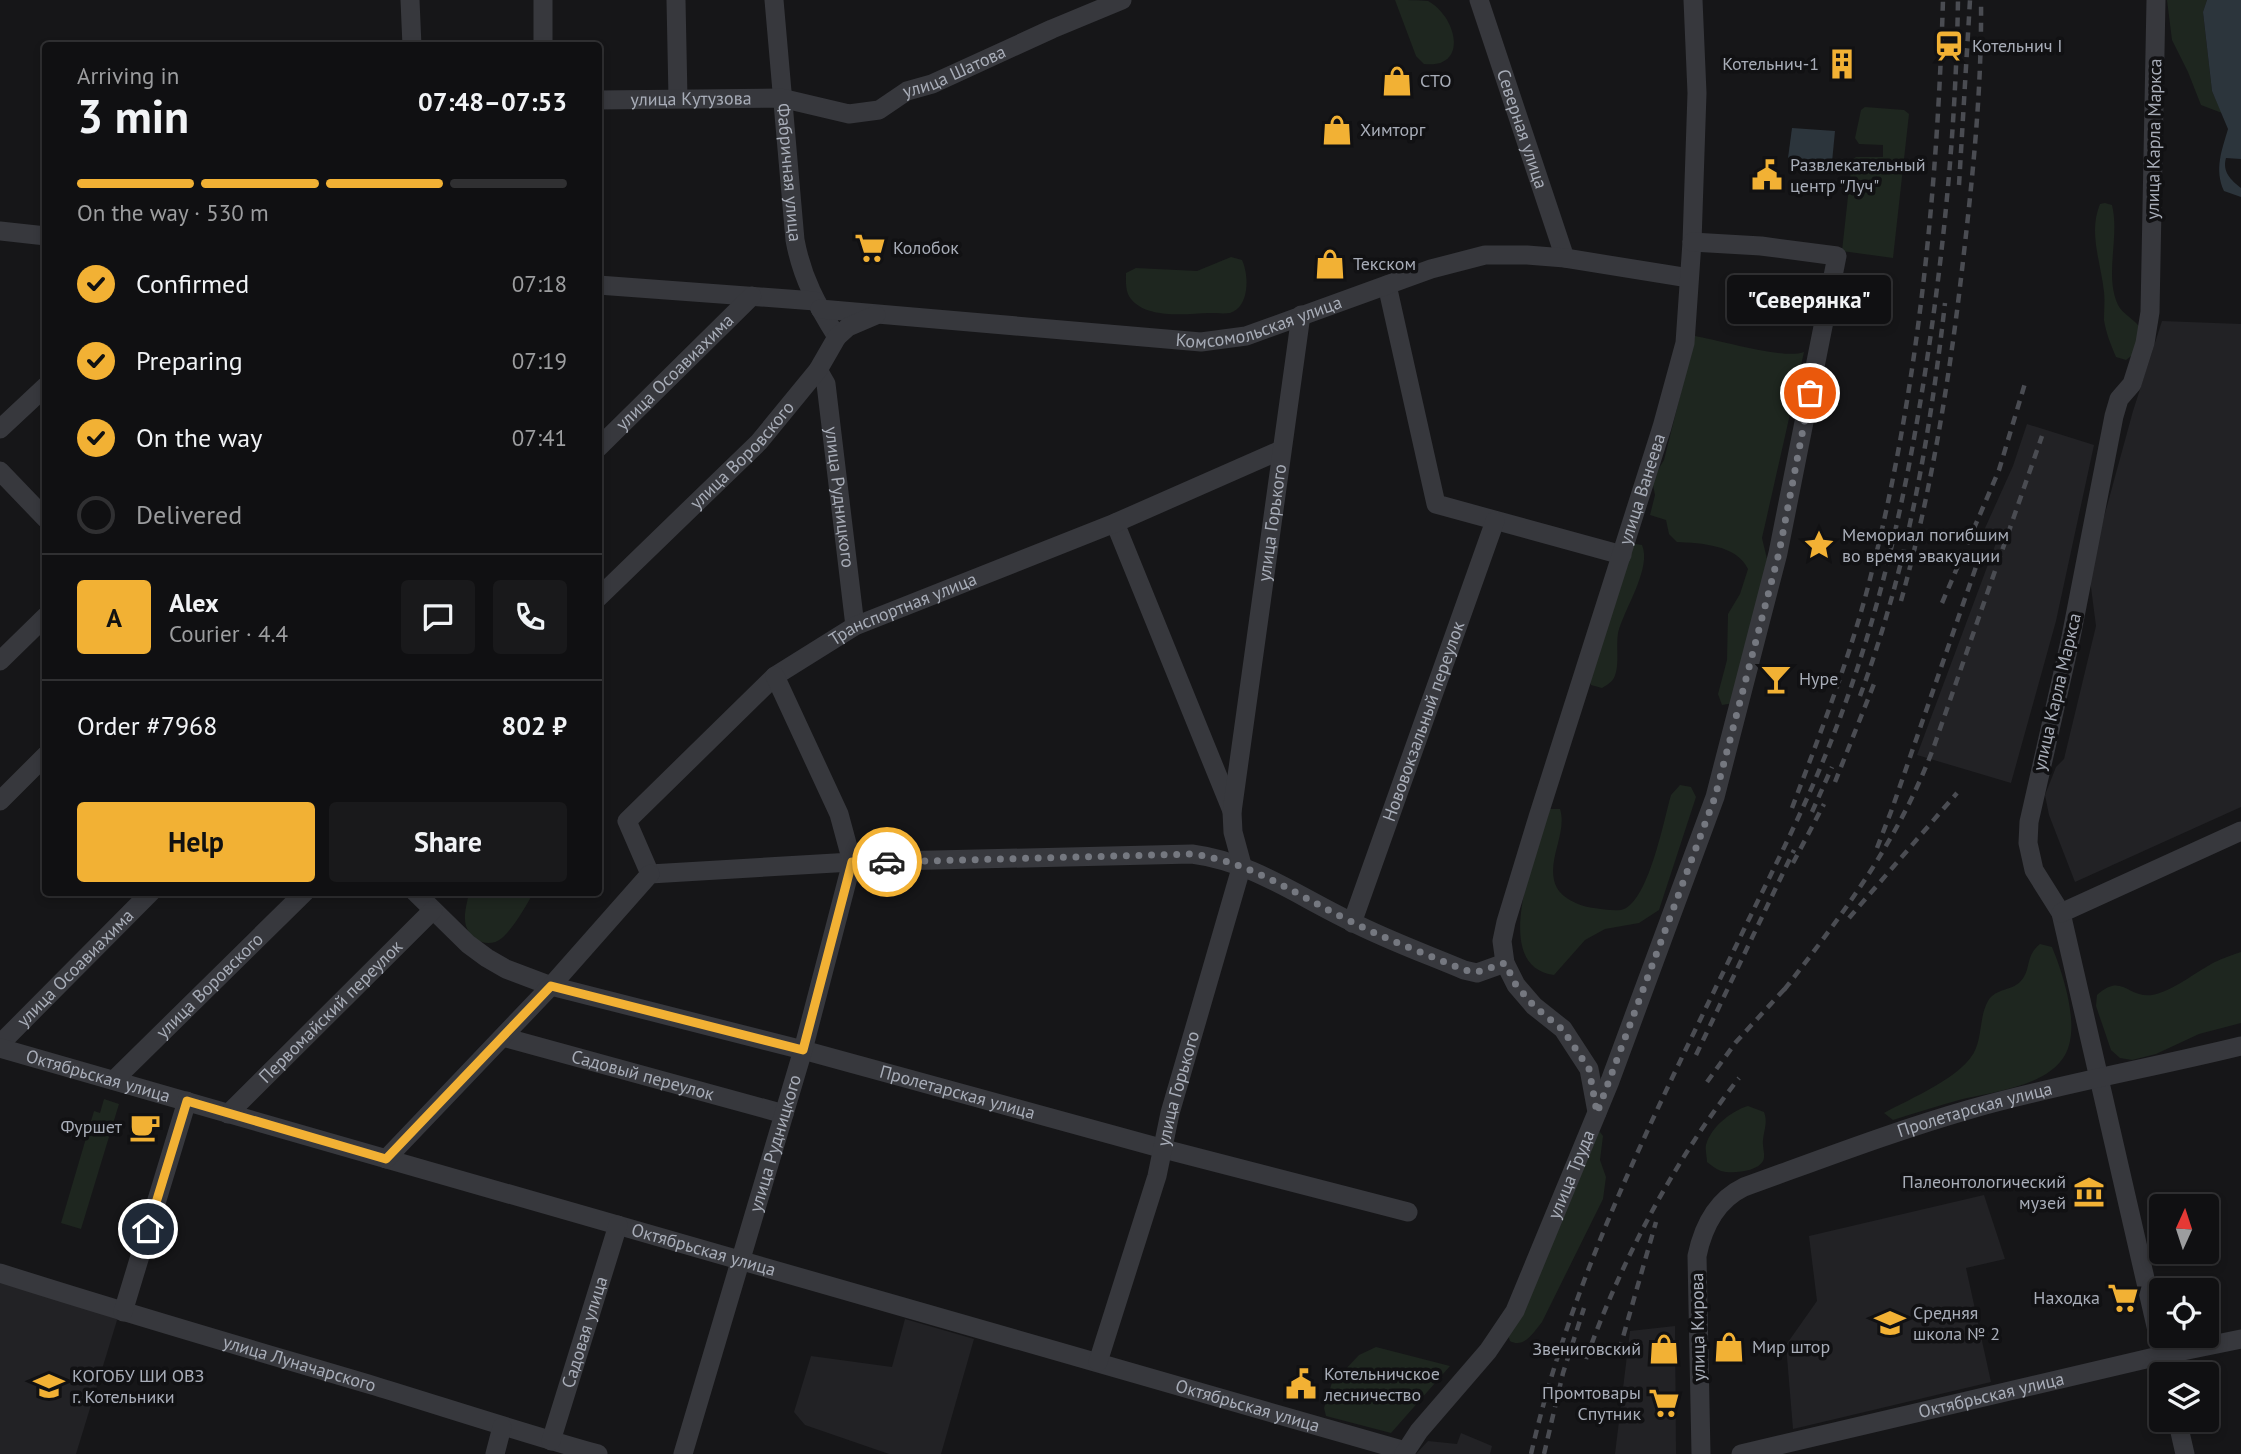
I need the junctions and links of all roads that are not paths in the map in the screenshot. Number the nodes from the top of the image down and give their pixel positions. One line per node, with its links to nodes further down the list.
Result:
1 (410, 0): 9 (street)
2 (543, 0): 10 (street)
3 (676, 0): 11 (street)
4 (774, 0): 12 (street, Фабричная улица)
5 (1122, 0): 12 (street, улица Шатова)
6 (1479, 0): 17 (street, Северная улица)
7 (1693, 0): 16 (street, улица Ванеева)
8 (2156, 0): 52 (street, улица Карла Маркса)
9 (412, 42)
10 (543, 42)
11 (678, 98): 12 (street, улица Кутузова); 13 (street, улица Кутузова)
12 (781, 98): 22 (street, Фабричная улица)
13 (602, 100)
14 (0, 231): 15 (street)
15 (42, 236)
16 (1692, 242): 18 (street, улица Ванеева); 63 (street, улица Труда)
17 (1565, 258): 18 (street, Комсомольская улица); 20 (street, Комсомольская улица)
18 (1689, 278): 35 (street, улица Ванеева)
19 (602, 285): 21 (street, Комсомольская улица)
20 (1387, 285): 24 (street, Комсомольская улица); 33 (street)
21 (751, 296): 22 (street, Комсомольская улица); 29 (street, улица Осоавиахима)
22 (818, 305): 23 (street, Комсомольская улица); 25 (street, Фабричная улица)
23 (880, 313): 24 (street, Комсомольская улица); 25 (street, улица Воровского)
24 (1301, 315): 30 (street, улица Горького)
25 (837, 337): 26 (street, улица Воровского)
26 (818, 370): 36 (street, улица Воровского); 38 (street, улица Рудницкого)
27 (42, 390): 28 (street)
28 (0, 429)
29 (602, 444)
30 (1281, 450): 34 (street, Транспортная улица); 43 (street, улица Горького)
31 (0, 471): 32 (street)
32 (42, 515)
33 (1495, 521): 35 (street); 53 (street, Нововокзальный переулок)
34 (1115, 523): 38 (street, Транспортная улица); 43 (street, улица Горького)
35 (1622, 555): 54 (street, улица Ванеева)
36 (602, 594)
37 (42, 620): 39 (street)
38 (855, 626): 40 (street, Транспортная улица)
39 (0, 661)
40 (775, 676): 45 (street, улица Рудницкого); 47 (street, Транспортная улица)
41 (42, 759): 42 (street)
42 (0, 801)
43 (1232, 812): 46 (street, улица Горького)
44 (2241, 831): 52 (street)
45 (852, 862): 46 (street); 47 (street); 59 (street, улица Рудницкого)
46 (1242, 865): 53 (street); 66 (street, улица Горького)
47 (650, 874): 55 (street)
48 (147, 896): 57 (street, улица Осоавиахима)
49 (301, 896): 60 (street, улица Воровского)
50 (419, 896): 51 (street, Пролетарская улица)
51 (433, 910): 55 (street, Пролетарская улица); 64 (street, Первомайский переулок)
52 (2061, 914): 61 (street, улица Карла Маркса)
53 (1352, 923): 54 (street)
54 (1505, 963): 63 (street)
55 (551, 986): 56 (street); 59 (street, Пролетарская улица)
56 (503, 1037): 65 (street, Садовый переулок); 67 (street)
57 (0, 1046): 60 (street, Октябрьская улица)
58 (2241, 1046): 61 (street, Пролетарская улица)
59 (803, 1050): 65 (street, улица Рудницкого); 66 (street, Пролетарская улица)
60 (115, 1079): 62 (street, Октябрьская улица)
61 (2100, 1079): 68 (street, Пролетарская улица); 76 (street, улица Карла Маркса)
62 (187, 1101): 64 (street, Октябрьская улица); 73 (street)
63 (1597, 1113): 82 (street, улица Труда)
64 (228, 1114): 67 (street, Октябрьская улица)
65 (785, 1114): 71 (street, улица Рудницкого)
66 (1164, 1149): 69 (street, Пролетарская улица); 75 (street, улица Горького)
67 (386, 1159): 70 (street, Октябрьская улица)
68 (1720, 1204): 86 (street, улица Кирова)
69 (1408, 1212)
70 (618, 1225): 71 (street, Октябрьская улица); 81 (street, Садовая улица)
71 (742, 1260): 75 (street, Октябрьская улица); 85 (street, улица Рудницкого)
72 (0, 1273): 73 (street, улица Луначарского)
73 (123, 1312): 79 (street, улица Луначарского)
74 (2241, 1339): 77 (street, Октябрьская улица)
75 (1098, 1362): 82 (street, Октябрьская улица)
76 (2165, 1362)
77 (2171, 1362)
78 (2149, 1367): 87 (street, Октябрьская улица)
79 (502, 1427): 81 (street, улица Луначарского); 83 (street)
80 (2180, 1432): 88 (street)
81 (551, 1441): 84 (street, улица Луначарского)
82 (1404, 1452)
83 (495, 1454)
84 (598, 1454)
85 (683, 1454)
86 (1701, 1454)
87 (1741, 1454)
88 (2185, 1454)

